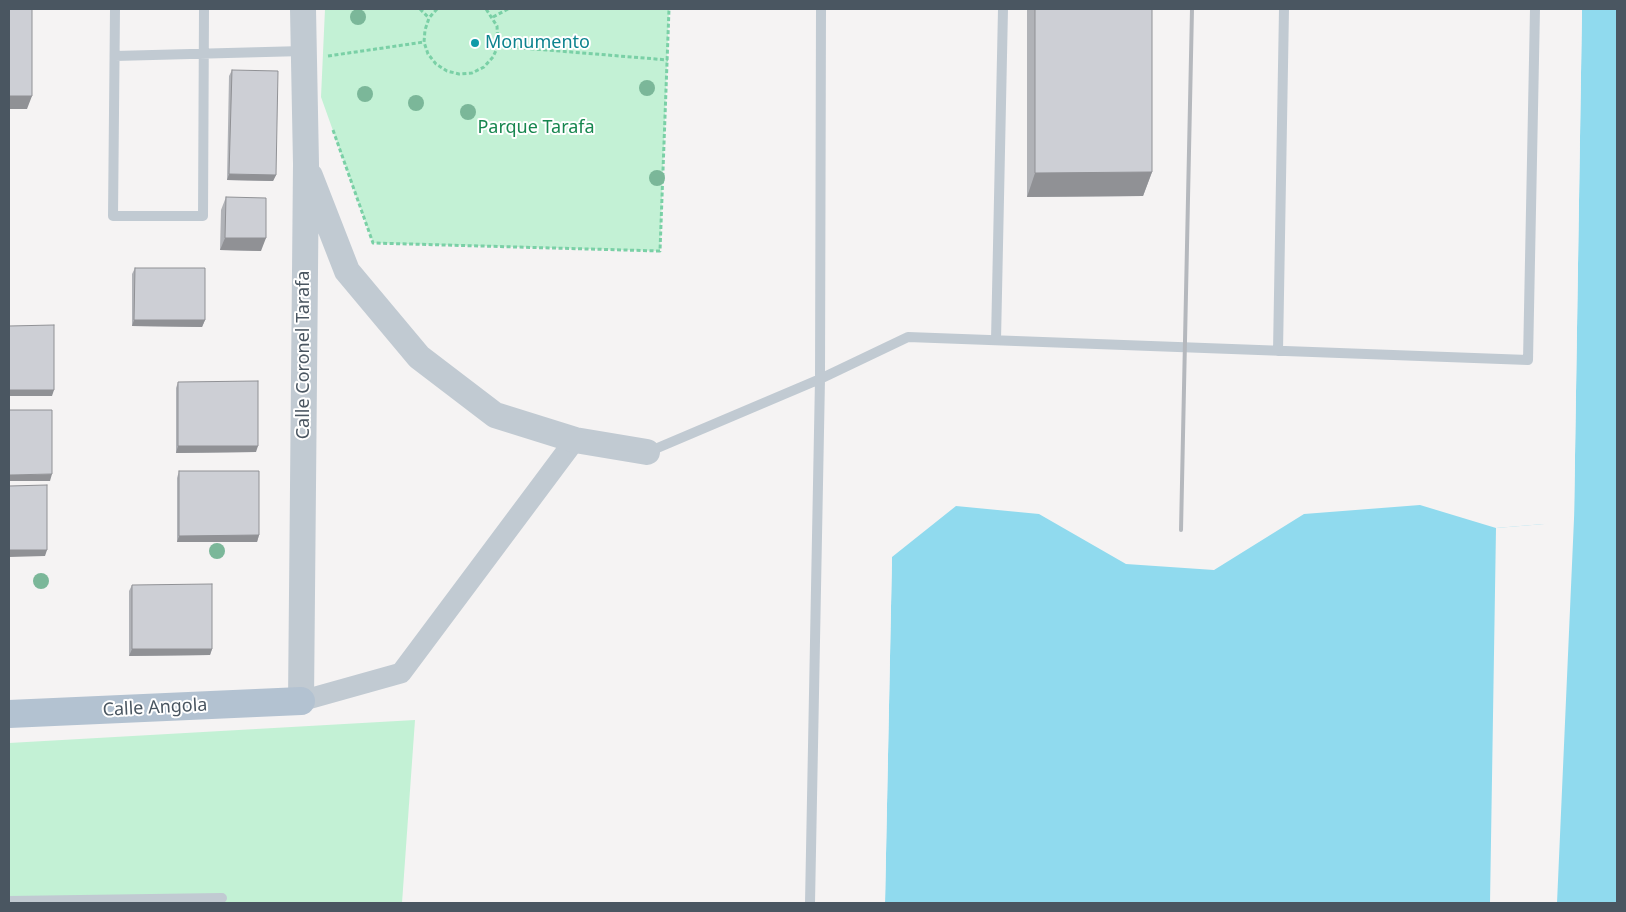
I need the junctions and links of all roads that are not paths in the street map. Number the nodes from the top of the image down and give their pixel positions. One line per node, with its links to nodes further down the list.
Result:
1 (115, 9): 10 (lane)
2 (204, 9): 8 (lane)
3 (303, 9): 9 (street, Calle Coronel Tarafa)
4 (821, 9): 14 (lane)
5 (1003, 9): 12 (lane)
6 (1284, 9): 13 (lane)
7 (1535, 9): 13 (lane)
8 (204, 54): 9 (lane); 10 (lane); 10 (lane)
9 (313, 54): 11 (street, Calle Coronel Tarafa)
10 (115, 56)
11 (306, 164): 15 (street); 17 (street, Calle Coronel Tarafa)
12 (996, 340): 13 (lane); 14 (lane)
13 (1278, 351)
14 (820, 379): 16 (lane); 21 (lane)
15 (575, 440): 16 (street); 17 (street)
16 (648, 452)
17 (301, 701): 18 (main road, Calle Angola)
18 (9, 714)
19 (222, 898): 20 (lane)
20 (9, 901)
21 (810, 903)

